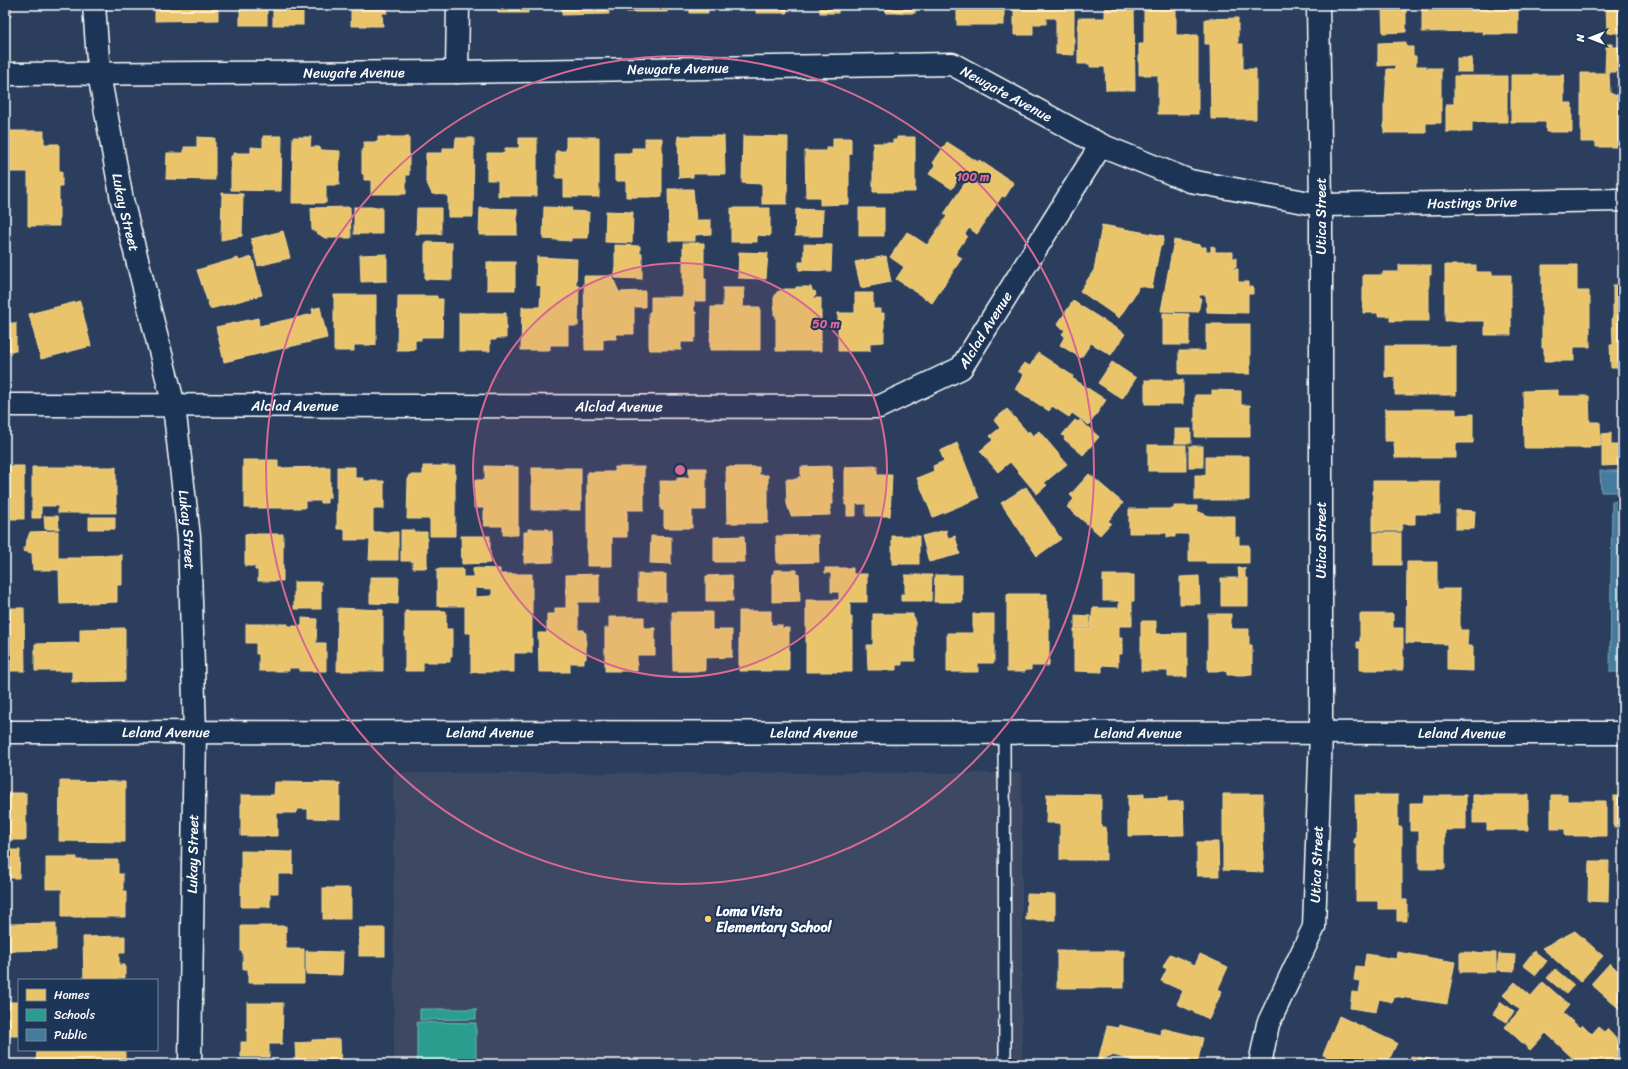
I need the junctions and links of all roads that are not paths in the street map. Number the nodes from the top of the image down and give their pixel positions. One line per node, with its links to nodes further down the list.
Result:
1 (94, 5): 6 (street, Lukay Street)
2 (458, 5): 4 (street)
3 (1318, 5): 9 (street, Utica Street)
4 (457, 72): 6 (street, Newgate Avenue); 7 (street, Newgate Avenue)
5 (5, 74): 6 (street, Newgate Avenue)
6 (99, 74): 11 (street, Lukay Street)
7 (1101, 145): 9 (street, Newgate Avenue); 11 (street, Alclad Avenue)
8 (1623, 200): 9 (street, Hastings Drive)
9 (1321, 205): 15 (street, Utica Street)
10 (5, 405): 11 (street, Alclad Avenue)
11 (174, 406): 13 (street, Lukay Street)
12 (5, 732): 13 (street, Leland Avenue)
13 (195, 732): 14 (street, Leland Avenue); 17 (street, Lukay Street)
14 (1004, 732): 15 (street, Leland Avenue); 18 (lane)
15 (1321, 732): 16 (street, Leland Avenue); 19 (street, Utica Street)
16 (1623, 733)
17 (190, 1064)
18 (1005, 1064)
19 (1260, 1064)

